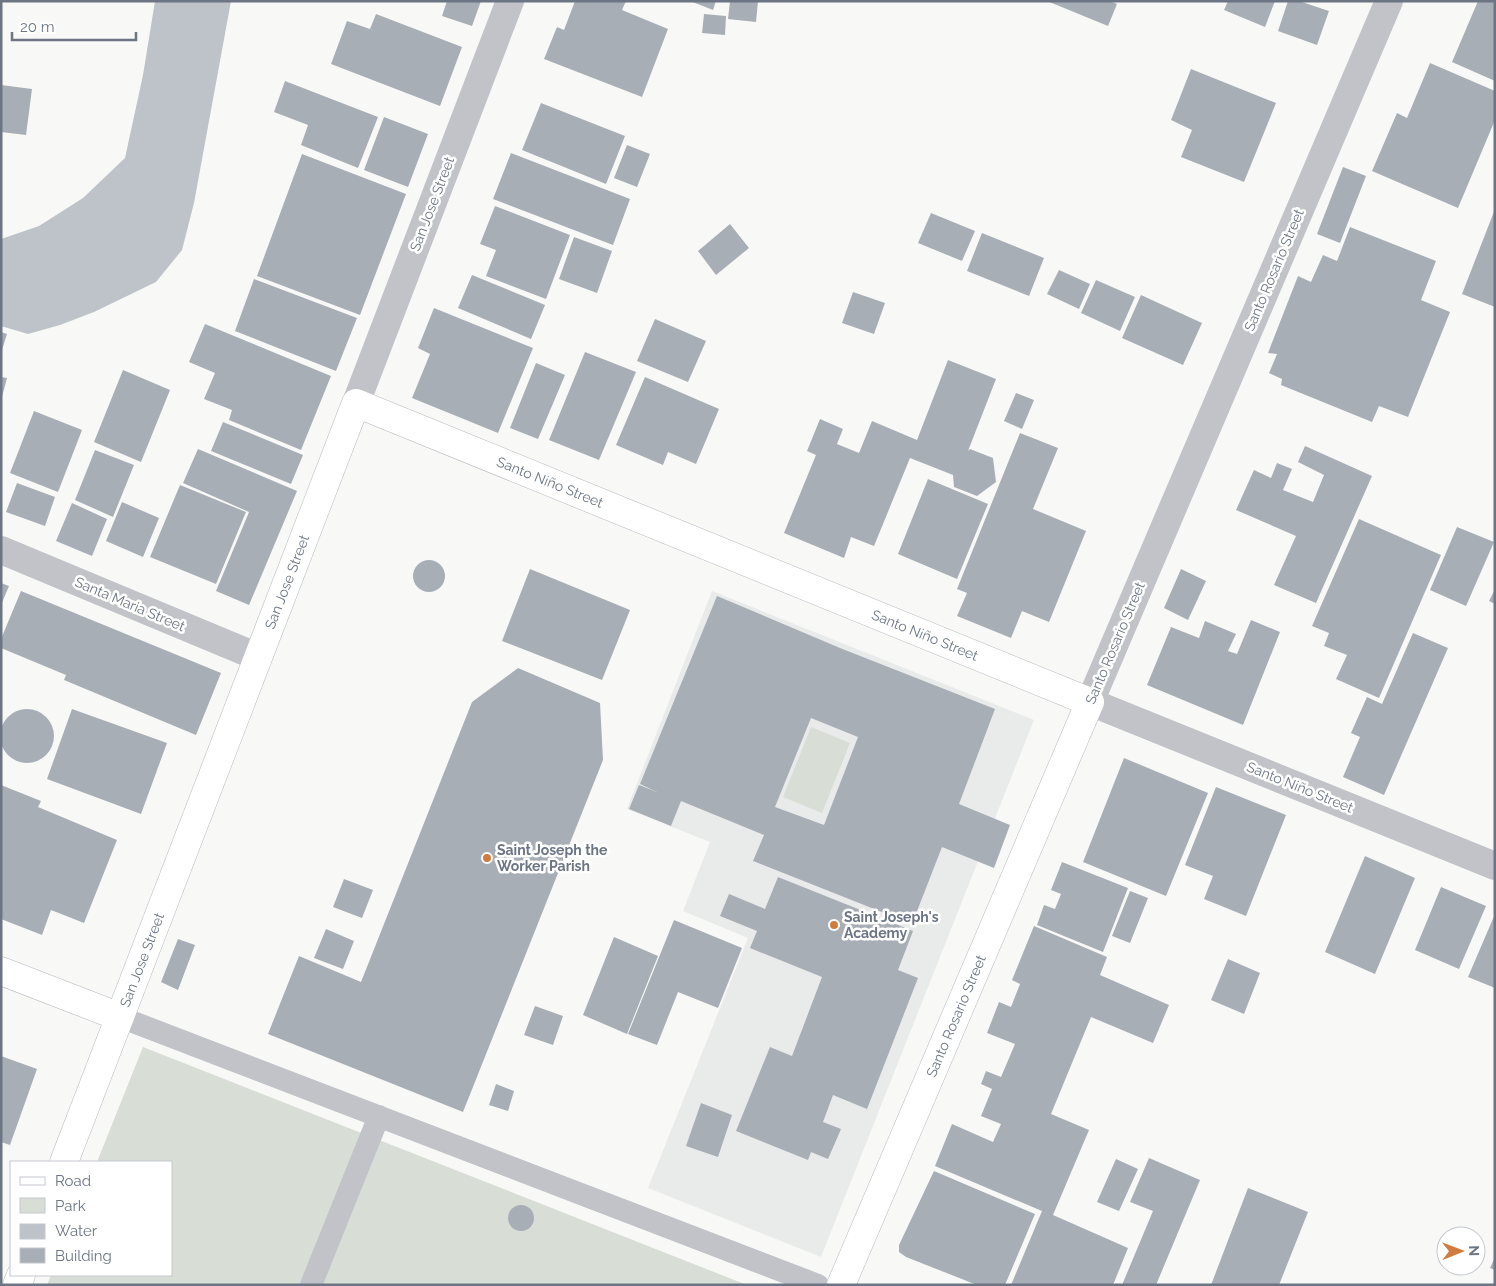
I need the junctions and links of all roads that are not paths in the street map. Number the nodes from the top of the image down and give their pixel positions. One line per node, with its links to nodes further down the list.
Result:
1 (510, 1): 3 (street, San Jose Street)
2 (1389, 1): 6 (street, Santo Rosario Street)
3 (356, 403): 5 (main road, San Jose Street); 6 (main road, Santo Niño Street)
4 (1, 550): 5 (street, Santa Maria Street)
5 (258, 657): 9 (main road, San Jose Street)
6 (1090, 702): 7 (street, Santo Niño Street); 14 (main road, Santo Rosario Street)
7 (1495, 866)
8 (1, 971): 9 (main road)
9 (120, 1017): 10 (lane); 11 (main road, San Jose Street)
10 (379, 1116): 12 (lane); 13 (lane)
11 (64, 1161)
12 (311, 1285)
13 (818, 1285)
14 (841, 1285)

